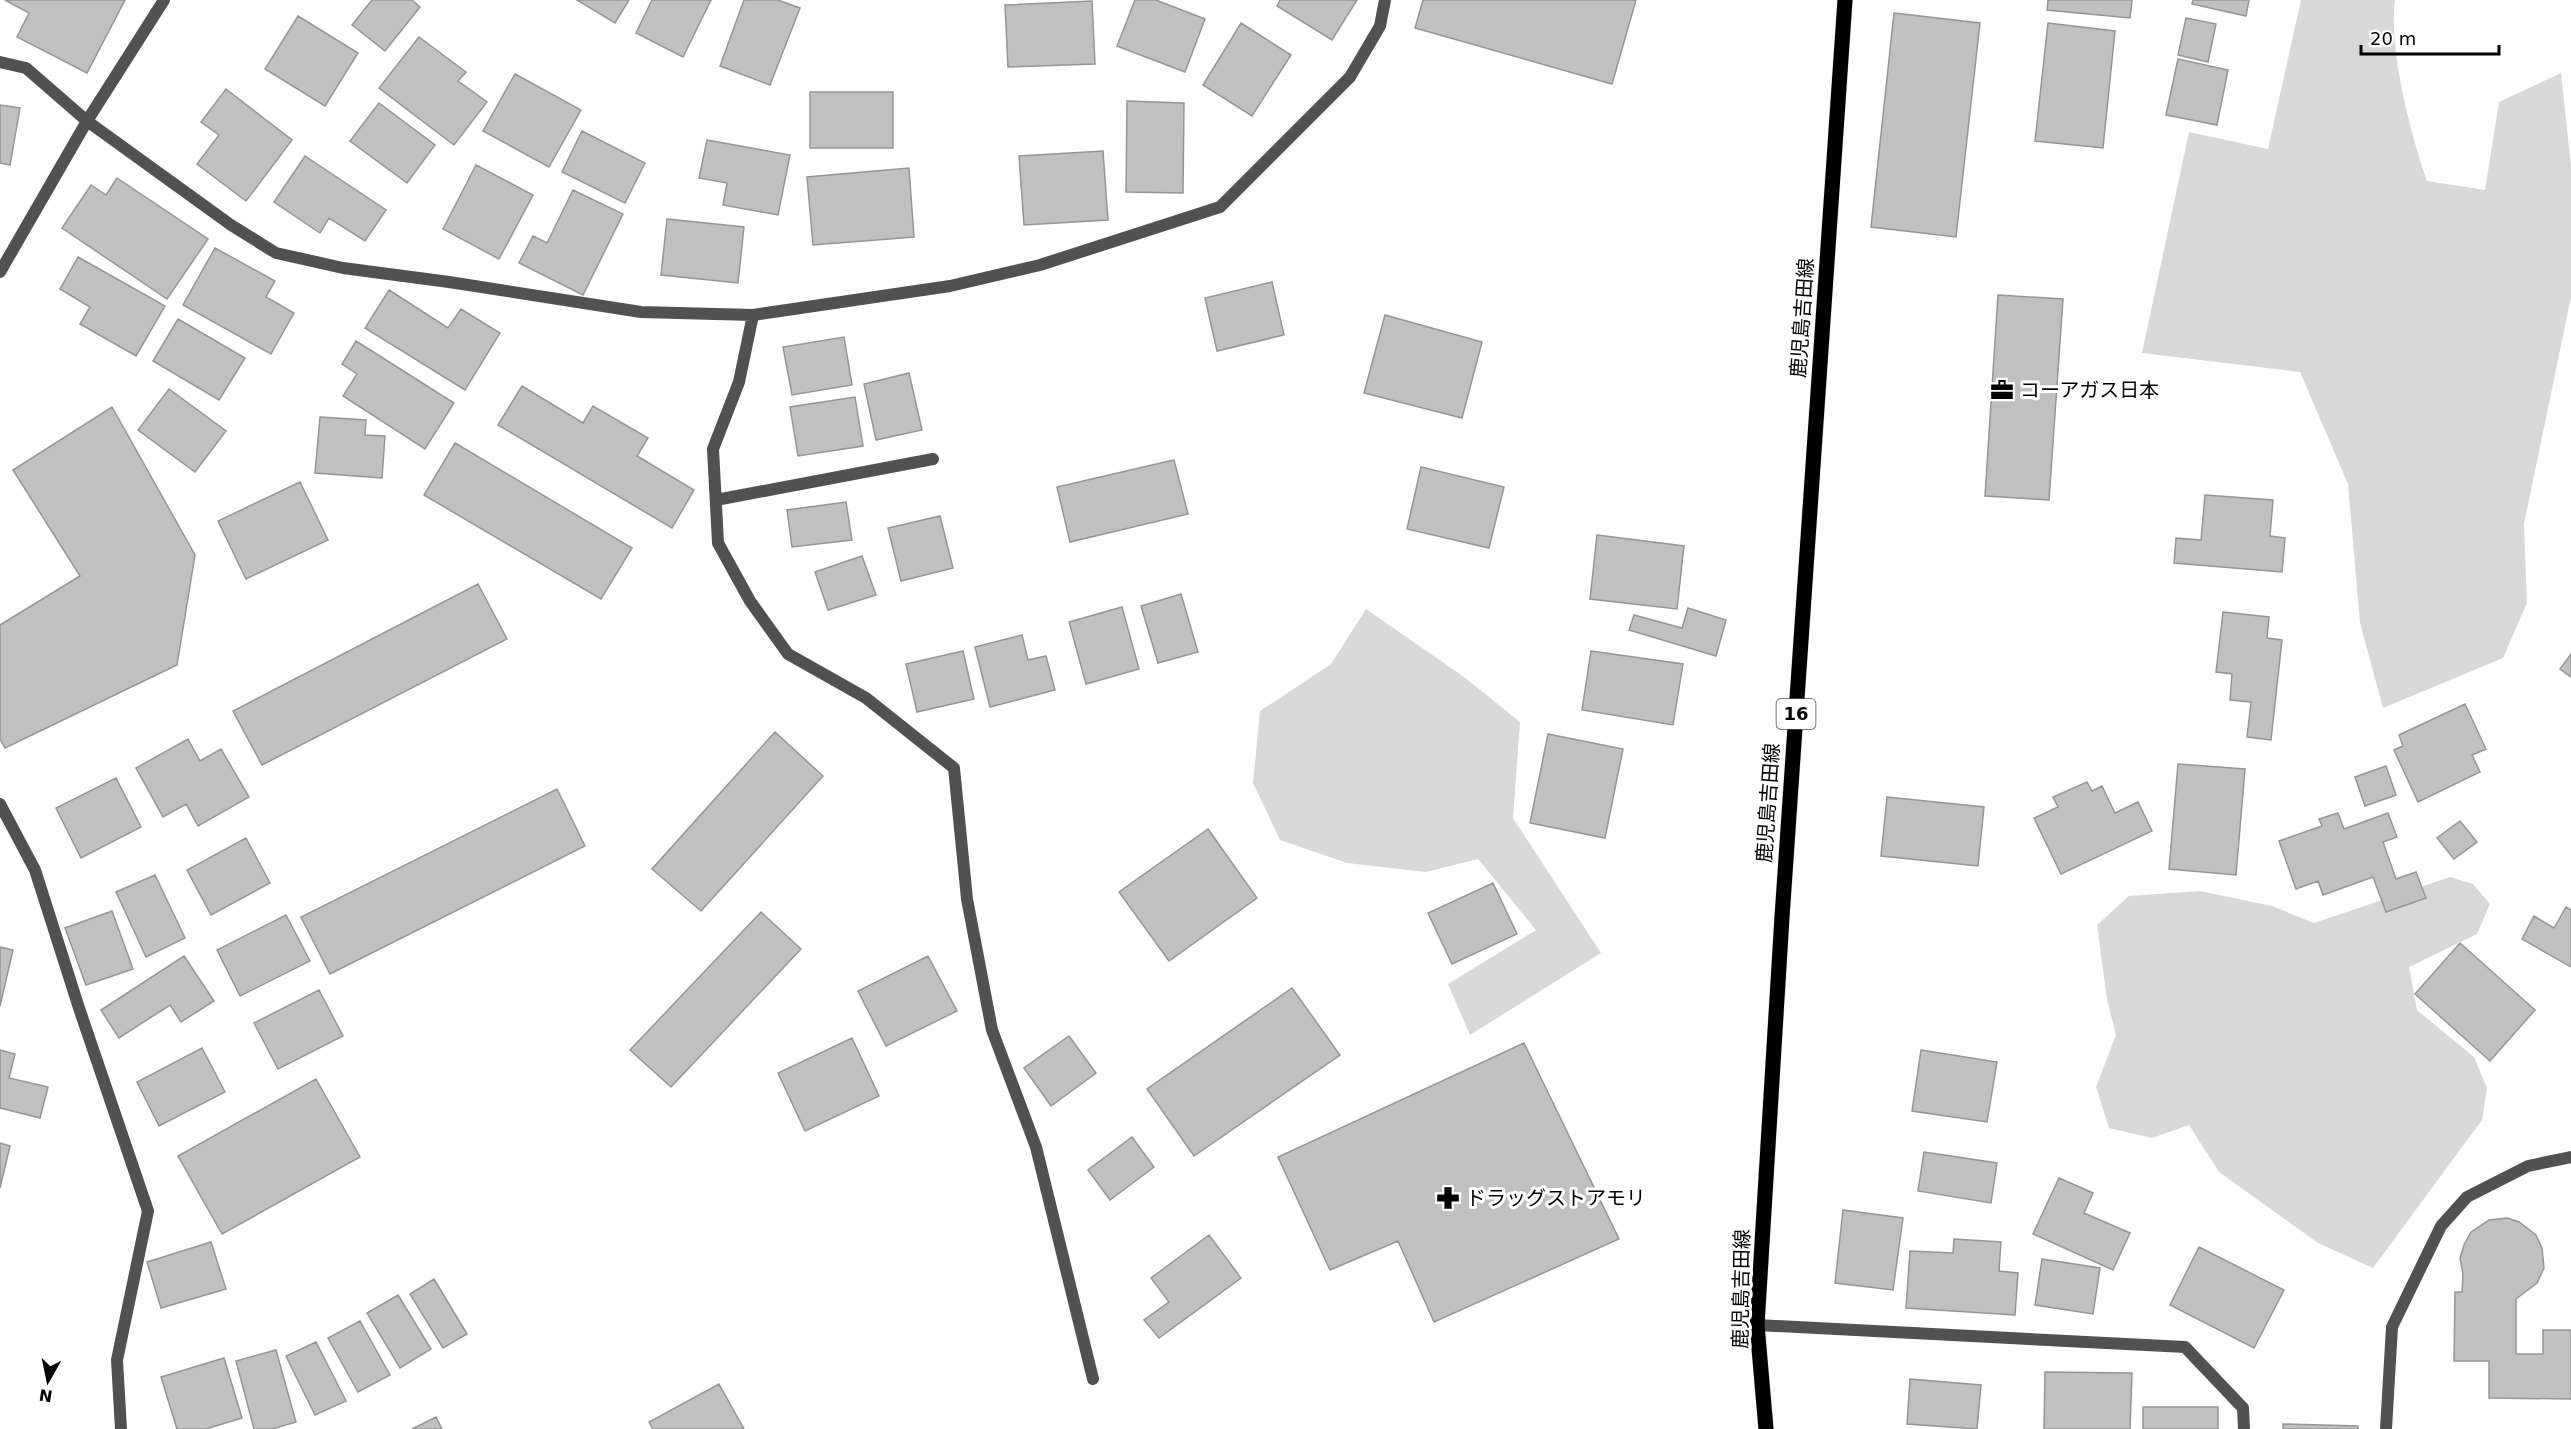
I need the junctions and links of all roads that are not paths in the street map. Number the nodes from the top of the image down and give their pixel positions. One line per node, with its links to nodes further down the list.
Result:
1 (164, 0): 5 (street)
2 (1385, 0): 7 (street)
3 (1845, 0): 12 (main road, 鹿児島吉田線 / 16)
4 (0, 62): 5 (street)
5 (87, 121): 6 (street); 7 (street)
6 (0, 272)
7 (753, 315): 9 (street)
8 (933, 459): 9 (street)
9 (716, 500): 13 (street)
10 (0, 804): 14 (street)
11 (2571, 1158): 17 (street)
12 (1757, 1325): 15 (main road, 鹿児島吉田線 / 16); 16 (street)
13 (1093, 1379)
14 (121, 1429)
15 (1766, 1429)
16 (2244, 1429)
17 (2385, 1429)

